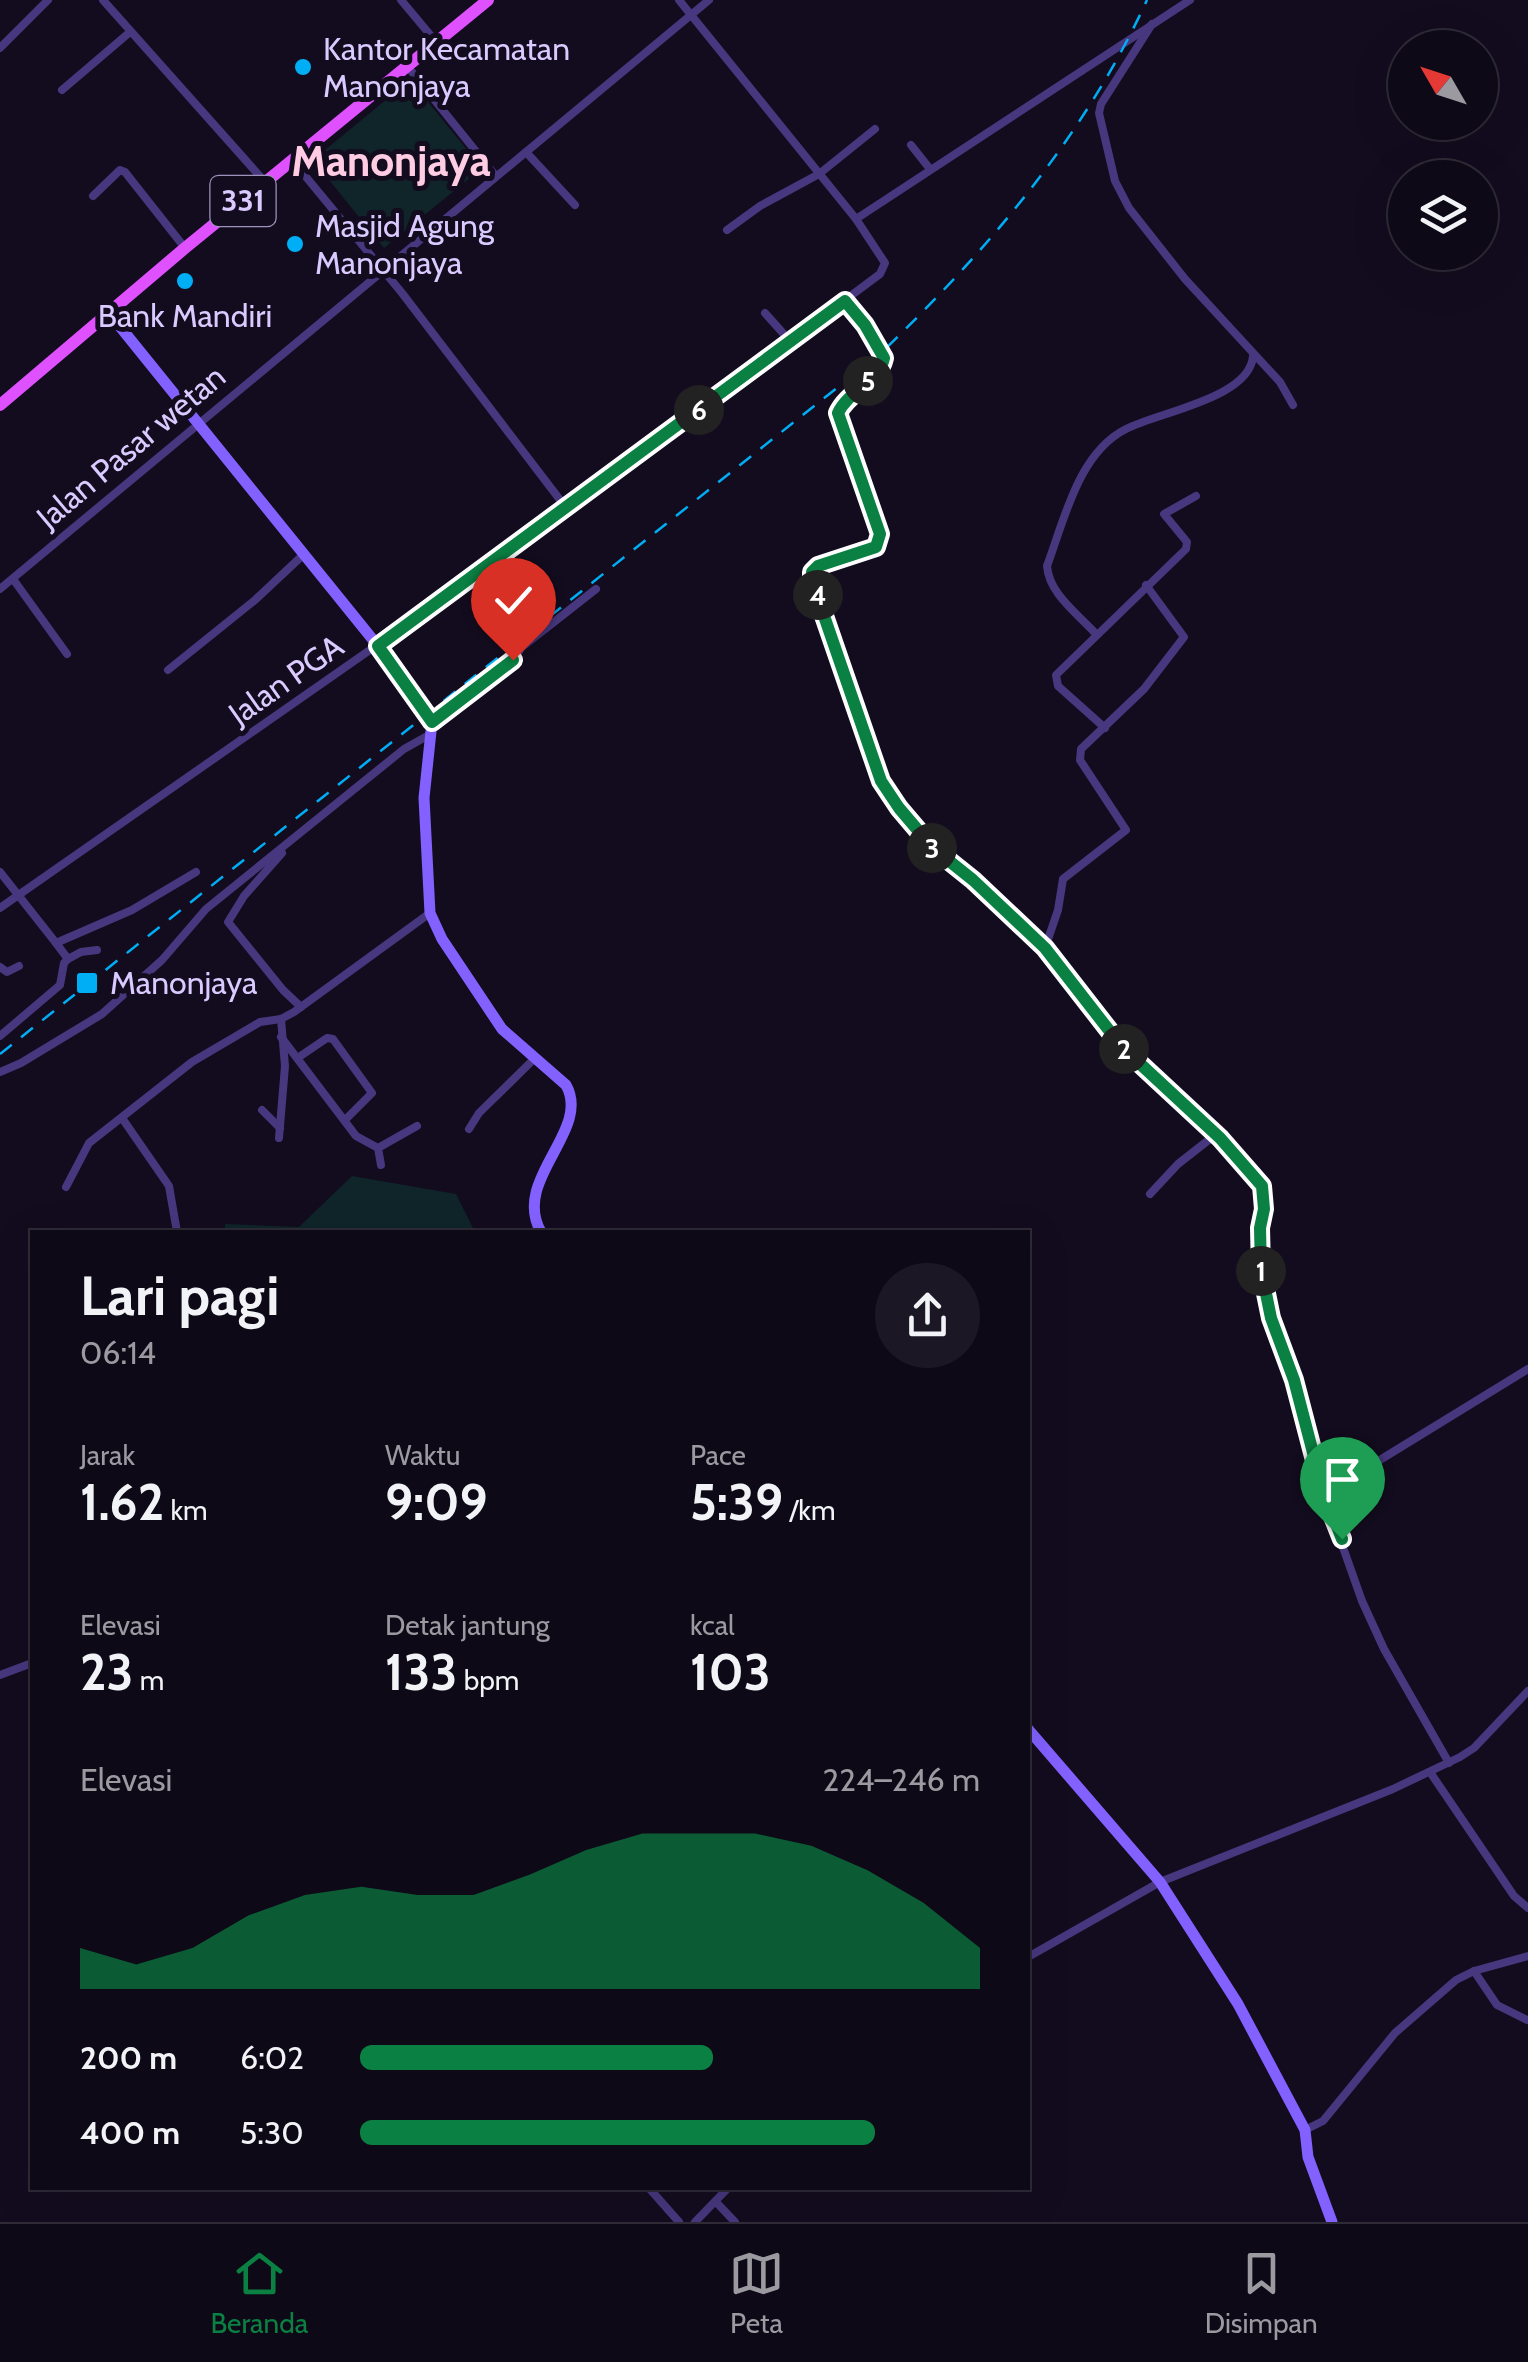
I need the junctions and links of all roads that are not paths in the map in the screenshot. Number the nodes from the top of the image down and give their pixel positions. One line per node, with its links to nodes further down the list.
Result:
1 (48, 0): 12 (street)
2 (103, 0): 10 (street)
3 (401, 0): 11 (street)
4 (488, 0): 11 (main road, 331)
5 (679, 0): 8 (street)
6 (709, 0): 8 (street, Jalan Pasar wetan)
7 (1190, 0): 9 (street)
8 (690, 15): 17 (street, Jalan Pasar wetan); 20 (street)
9 (1152, 24): 19 (street); 33 (street)
10 (130, 32): 14 (street); 22 (street)
11 (437, 43): 13 (main road, 331)
12 (0, 48)
13 (408, 67): 18 (main road, 331); 21 (street)
14 (62, 90)
15 (875, 129): 20 (street)
16 (912, 145): 19 (street)
17 (526, 152): 21 (street, Jalan Pasar wetan); 24 (street)
18 (292, 160): 22 (main road, 331); 28 (street)
19 (930, 169): 25 (street)
20 (820, 174): 25 (street); 26 (street)
21 (495, 175): 28 (street, Jalan Pasar wetan)
22 (265, 182): 27 (main road, 331)
23 (93, 196): 27 (street)
24 (575, 205)
25 (856, 219): 29 (street, Jalan PGA)
26 (727, 230)
27 (185, 248): 30 (main road, 331)
28 (382, 270): 36 (street, Jalan Pasar wetan); 38 (street)
29 (845, 301): 32 (street, Jalan PGA); 57 (street)
30 (109, 312): 34 (main road, 331); 36 (main road)
31 (765, 313): 32 (street)
32 (790, 341): 38 (street, Jalan PGA)
33 (1253, 356): 35 (street); 44 (street)
34 (0, 406)
35 (1293, 406)
36 (198, 424): 39 (main road); 40 (street, Jalan Pasar wetan)
37 (1196, 496): 41 (street)
38 (566, 509): 45 (street, Jalan PGA)
39 (304, 554): 45 (main road); 47 (street)
40 (14, 579): 43 (street, Jalan Pasar wetan); 46 (street)
41 (1146, 584): 44 (street); 49 (street)
42 (596, 588): 48 (street)
43 (0, 589)
44 (1096, 634): 49 (street)
45 (378, 646): 48 (main road); 53 (street, Jalan PGA)
46 (67, 654)
47 (168, 670)
48 (430, 728): 50 (street); 55 (main road)
49 (1105, 728): 57 (street)
50 (287, 846): 62 (street); 68 (street)
51 (0, 872): 53 (street)
52 (196, 872): 56 (street)
53 (18, 895): 54 (street, Jalan PGA); 56 (street)
54 (0, 908)
55 (430, 913): 62 (street); 67 (main road)
56 (56, 943): 59 (street)
57 (1045, 948): 74 (street)
58 (97, 950): 59 (street)
59 (68, 959): 64 (street)
60 (19, 966): 61 (street)
61 (0, 967)
62 (301, 1007): 63 (street)
63 (280, 1019): 65 (street); 70 (street)
64 (0, 1036)
65 (281, 1036): 66 (street); 69 (street)
66 (299, 1057): 71 (street); 71 (street)
67 (534, 1059): 73 (street); 80 (main road)
68 (0, 1072)
69 (262, 1110)
70 (122, 1118): 77 (street); 79 (street)
71 (346, 1119): 75 (street)
72 (417, 1126): 75 (street)
73 (469, 1128)
74 (1215, 1135): 78 (street); 82 (street)
75 (378, 1148): 76 (street)
76 (381, 1165)
77 (66, 1188)
78 (1150, 1194)
79 (177, 1230)
80 (540, 1230)
81 (1528, 1369): 82 (street)
82 (1323, 1491): 87 (street)
83 (30, 1664): 84 (street)
84 (0, 1675)
85 (1528, 1691): 87 (street)
86 (1030, 1731): 89 (main road)
87 (1450, 1763): 88 (street)
88 (1430, 1772): 89 (street); 90 (street)
89 (1160, 1882): 91 (street); 95 (main road)
90 (1528, 1908)
91 (1030, 1956)
92 (1528, 1956): 93 (street)
93 (1474, 1970): 94 (street); 95 (street)
94 (1527, 2020)
95 (1305, 2130): 102 (main road)
96 (651, 2190): 99 (street)
97 (726, 2190): 98 (street)
98 (716, 2202): 100 (street); 101 (street)
99 (679, 2222)
100 (695, 2222)
101 (735, 2222)
102 (1332, 2222)

